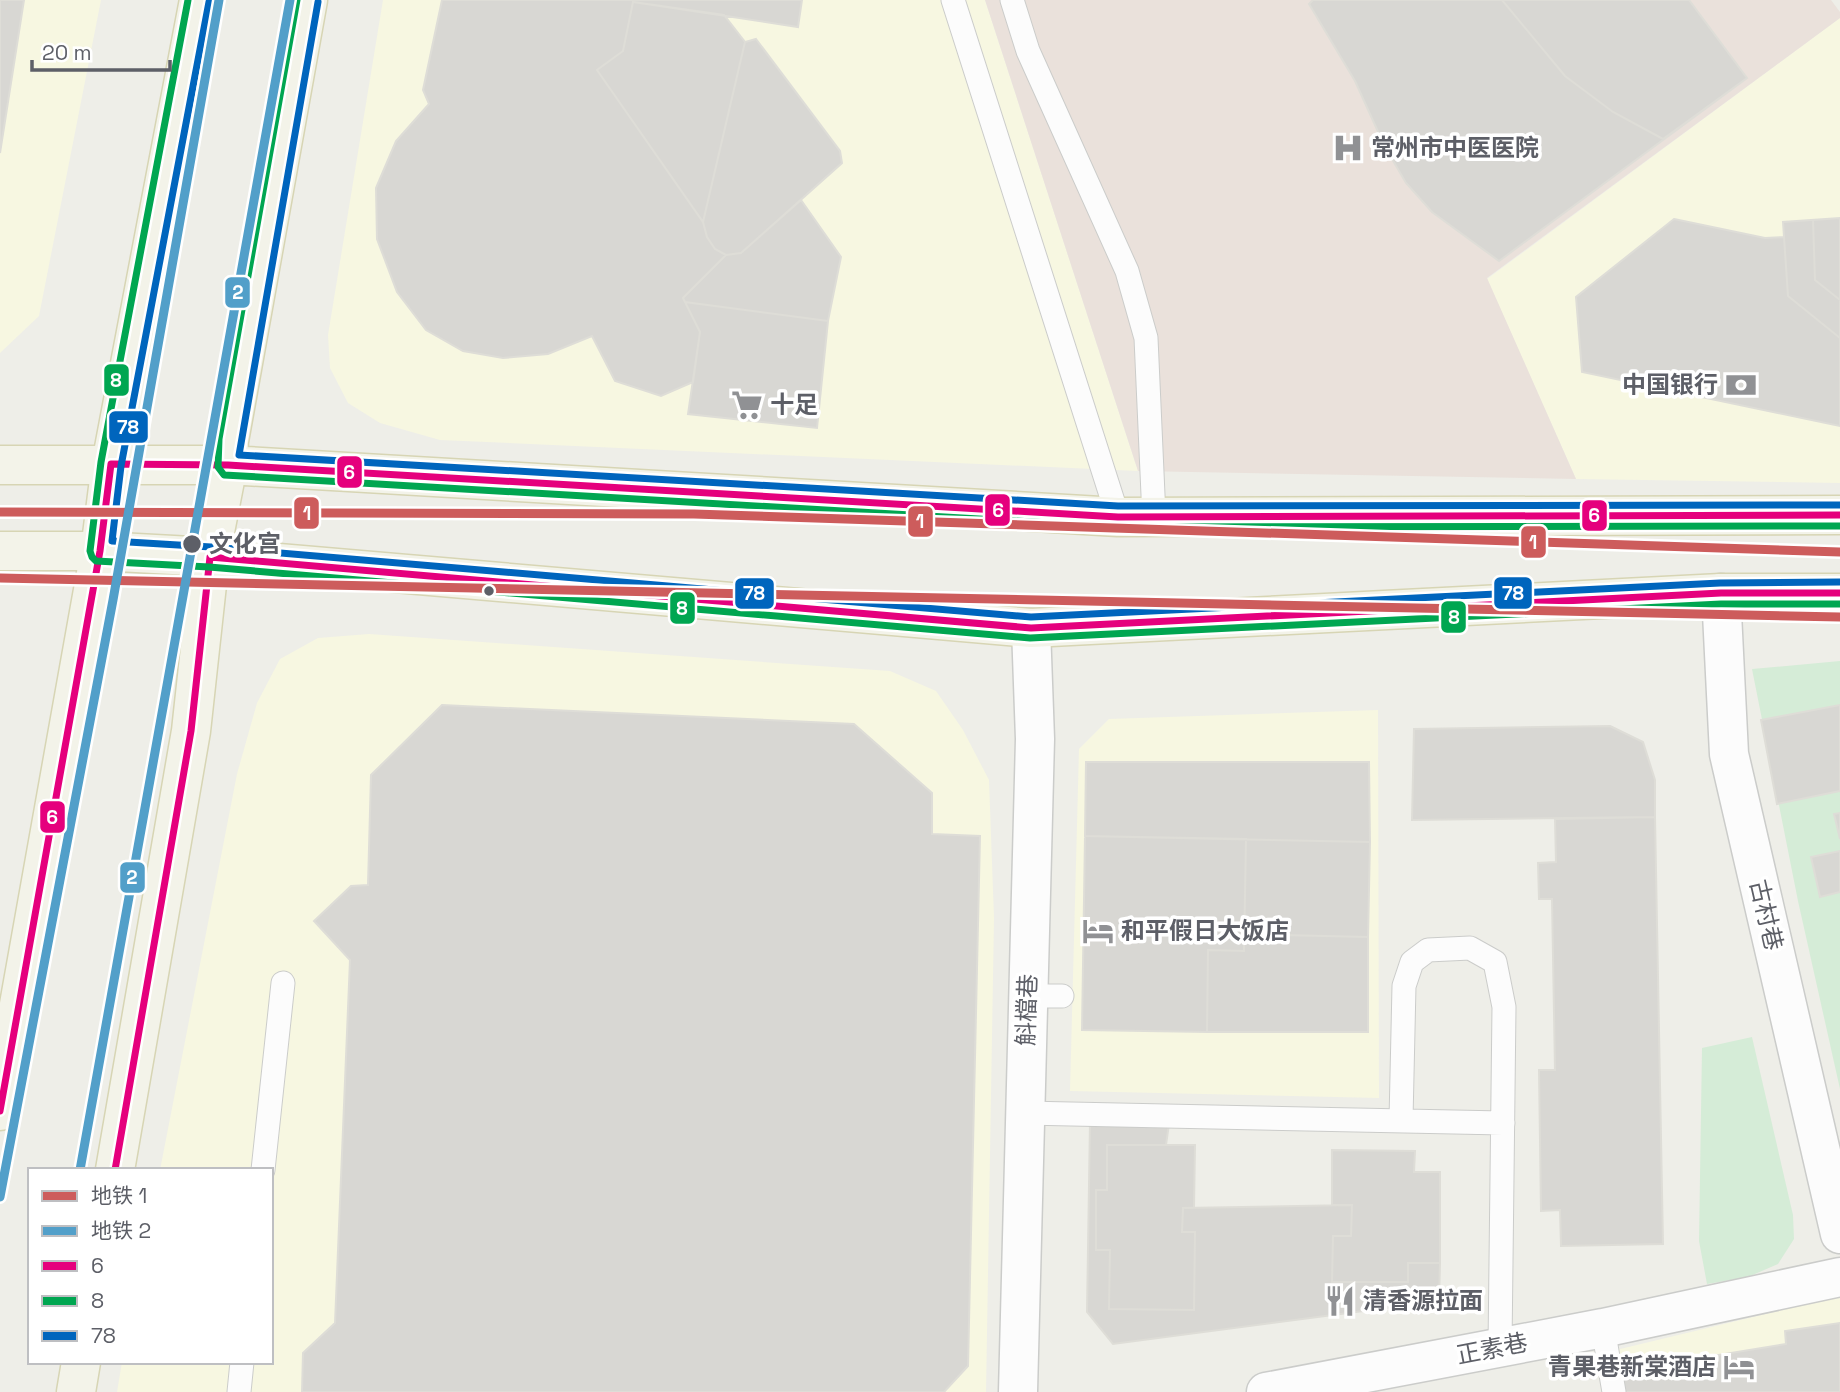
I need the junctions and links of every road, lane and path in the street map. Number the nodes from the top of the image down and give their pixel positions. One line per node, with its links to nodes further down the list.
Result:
1 (199, 0): 5 (main road)
2 (308, 0): 6 (main road)
3 (953, 0): 9 (lane)
4 (1012, 0): 9 (lane)
5 (111, 464): 6 (main road); 7 (main road); 11 (main road)
6 (228, 464): 9 (main road); 12 (main road)
7 (0, 465)
8 (1840, 515): 9 (main road)
9 (1136, 517)
10 (0, 551): 11 (main road)
11 (100, 551): 12 (main road); 17 (main road)
12 (209, 557): 15 (main road); 21 (main road)
13 (1721, 593): 14 (main road); 15 (main road); 23 (street, 古村巷)
14 (1840, 593)
15 (1031, 628): 18 (street, 斛檔巷)
16 (283, 982): 22 (lane)
17 (0, 1111)
18 (1024, 1113): 19 (lane); 31 (street, 斛檔巷)
19 (1401, 1120): 20 (lane); 20 (lane)
20 (1503, 1123): 26 (lane)
21 (114, 1168)
22 (263, 1168)
23 (1840, 1234)
24 (1840, 1277): 25 (street, 正素巷)
25 (1603, 1328): 26 (street, 正素巷); 33 (lane)
26 (1500, 1348): 32 (street, 正素巷)
27 (81, 1364): 29 (main road)
28 (242, 1364): 30 (lane)
29 (76, 1392)
30 (239, 1392)
31 (1018, 1392)
32 (1266, 1392)
33 (1614, 1392)

